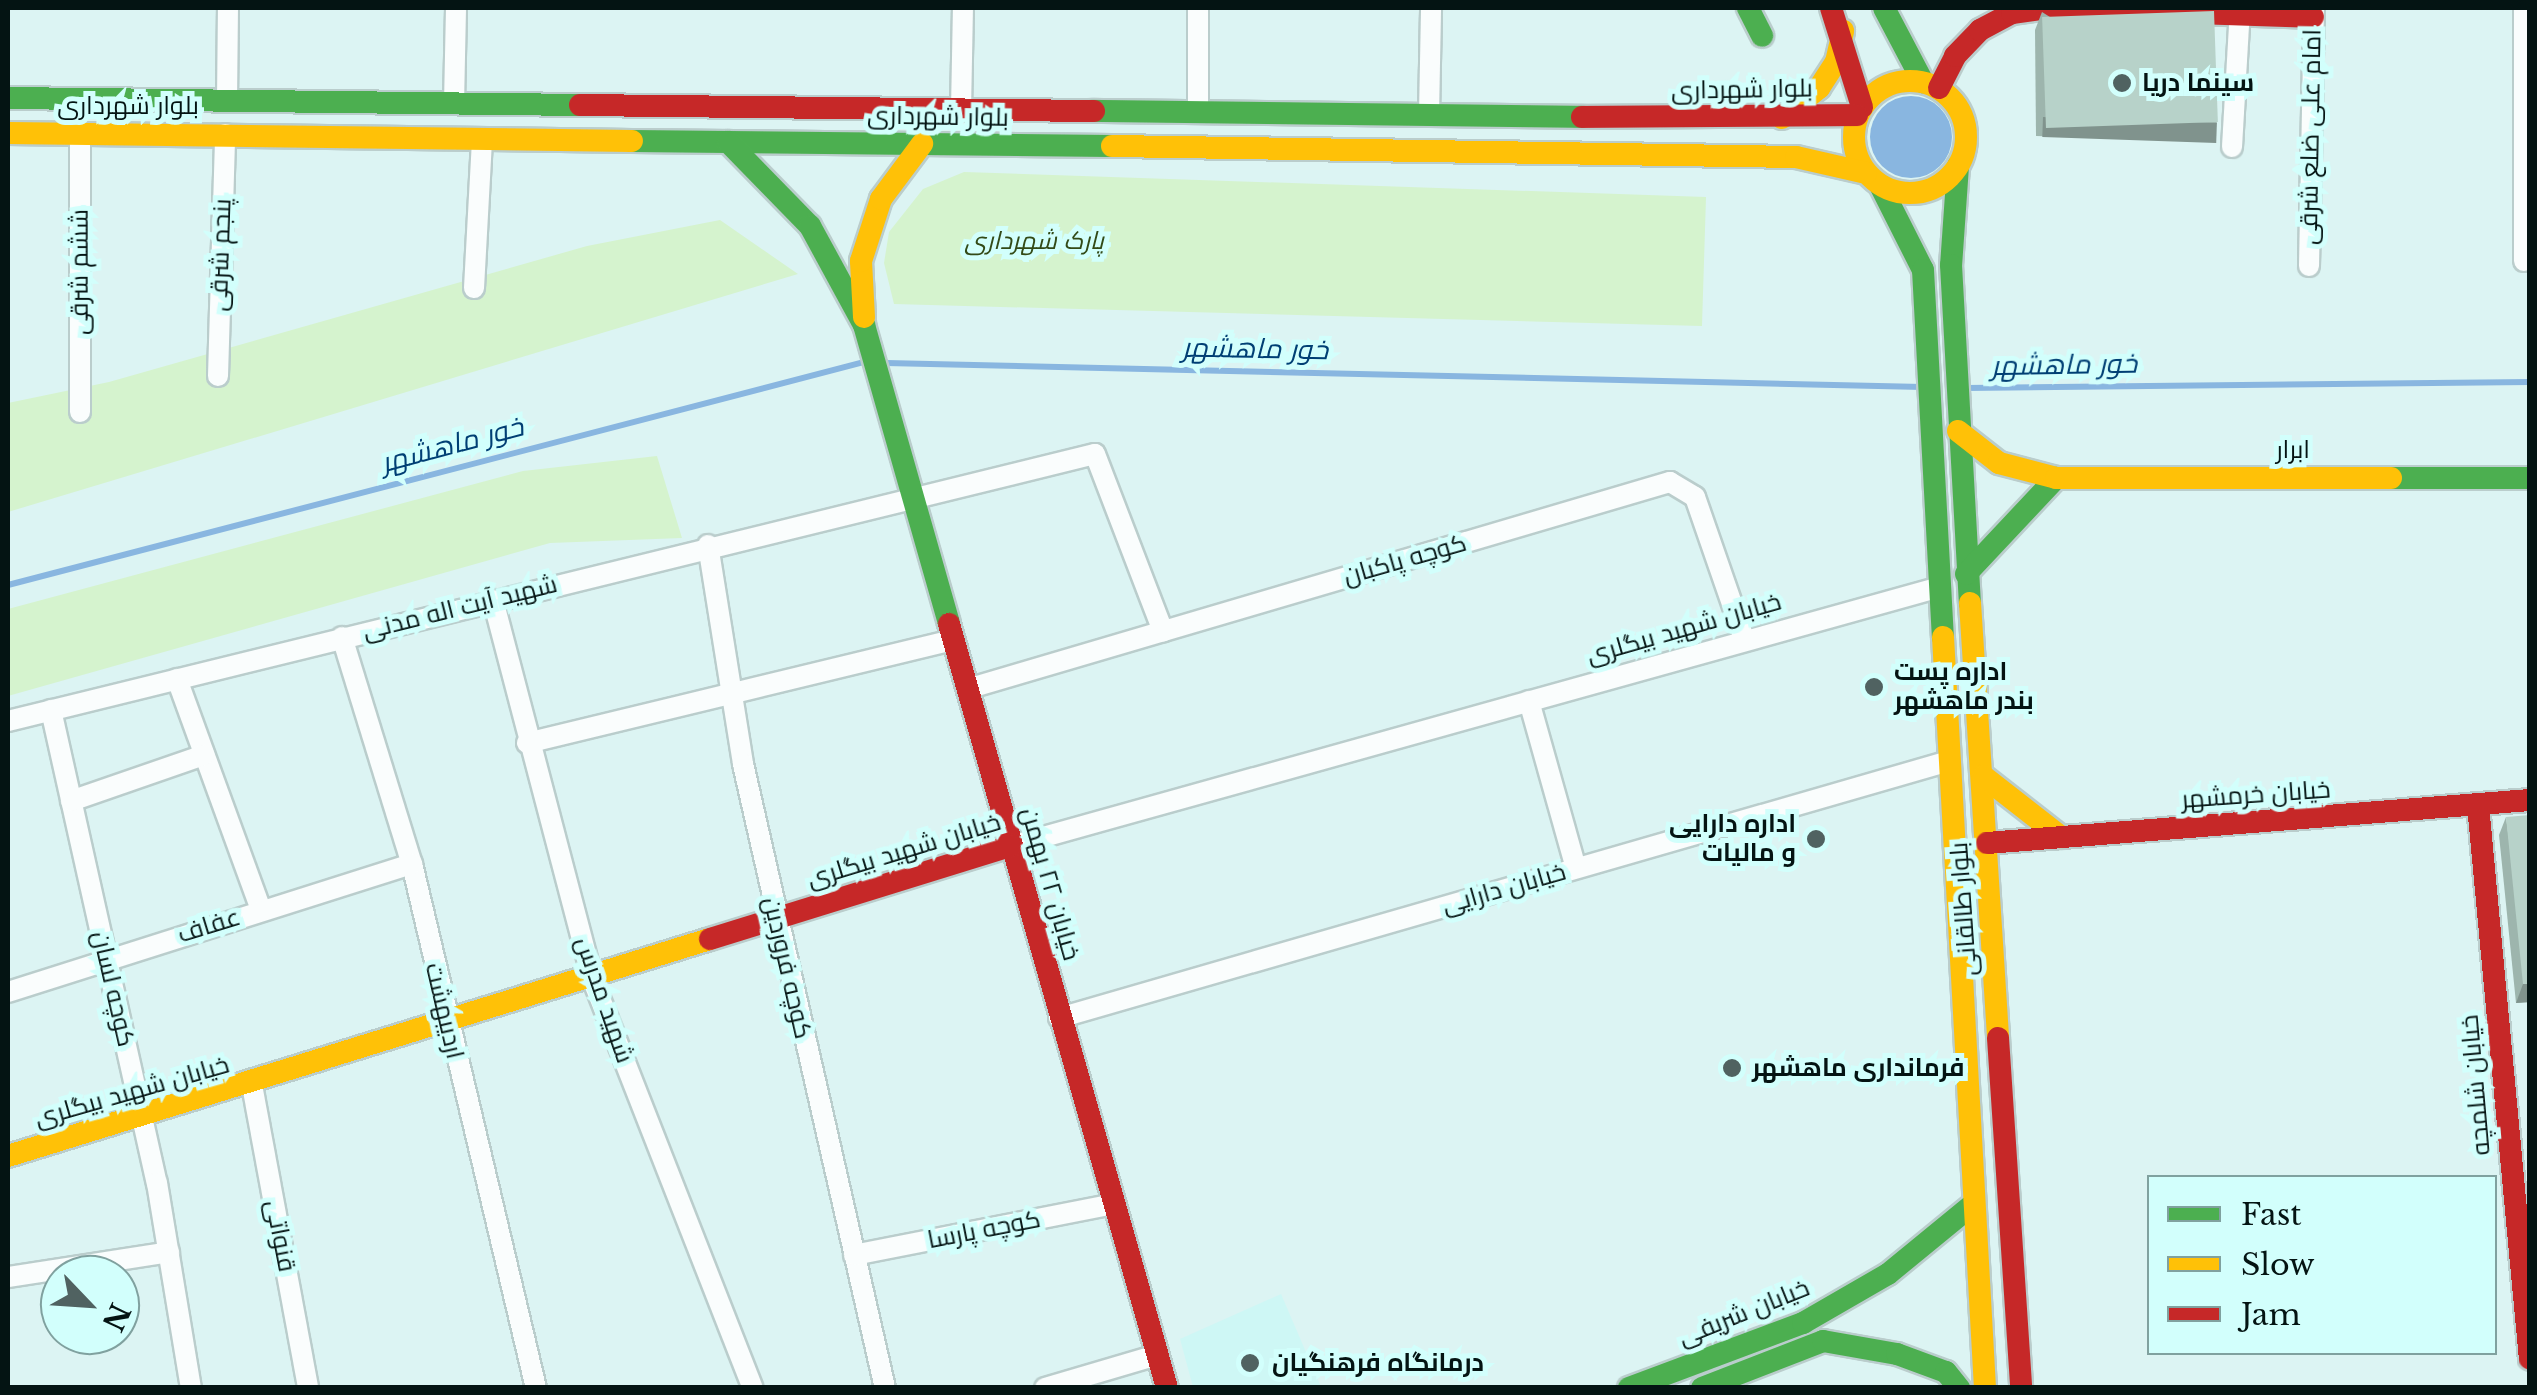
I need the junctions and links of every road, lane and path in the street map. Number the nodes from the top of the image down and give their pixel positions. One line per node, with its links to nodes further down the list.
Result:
1 (228, 8): 16 (street)
2 (456, 8): 17 (street)
3 (964, 8): 18 (street)
4 (1198, 8): 20 (street)
5 (1431, 8): 21 (street)
6 (1748, 8): 13 (street)
7 (1832, 8): 12 (street)
8 (1884, 8): 14 (street)
9 (2524, 8): 34 (street)
10 (2240, 11): 11 (street); 14 (street); 30 (street)
11 (2314, 12): 35 (street, امام علی ضلع شرقی)
12 (1844, 31): 19 (street); 23 (street)
13 (1762, 36)
14 (1931, 85): 19 (street); 32 (street)
15 (8, 98): 16 (street, بلوار شهرداری)
16 (227, 101): 17 (street, بلوار شهرداری)
17 (454, 104): 18 (street, بلوار شهرداری)
18 (961, 110): 20 (street, بلوار شهرداری)
19 (1860, 111): 23 (street, بلوار شهرداری); 33 (street)
20 (1198, 113): 21 (street, بلوار شهرداری)
21 (1429, 116): 22 (street, بلوار شهرداری)
22 (1667, 118): 23 (street, بلوار شهرداری); 31 (street)
23 (1782, 118)
24 (8, 133): 25 (street, بلوار شهرداری)
25 (80, 133): 26 (street, بلوار شهرداری); 39 (street, ششم شرقی)
26 (225, 134): 27 (street, بلوار شهرداری); 38 (street, پنجم شرقی)
27 (482, 139): 28 (street, بلوار شهرداری); 36 (street)
28 (728, 142): 29 (street, بلوار شهرداری); 37 (street)
29 (922, 144): 31 (street, بلوار شهرداری); 37 (street)
30 (2232, 147)
31 (1666, 153): 33 (street, بلوار شهرداری)
32 (1958, 166): 33 (street); 40 (street)
33 (1873, 179): 40 (street)
34 (2524, 262)
35 (2309, 266)
36 (474, 288)
37 (864, 325): 43 (street, خیابان ۲۲ بهمن)
38 (218, 376)
39 (80, 412)
40 (1950, 429): 41 (street, ابرار); 45 (street, بلوار طالقانی); 46 (street, بلوار طالقانی)
41 (2056, 478): 42 (street, ابرار); 45 (street)
42 (2530, 478)
43 (913, 494): 44 (street, شهید آیت اله مدنی); 48 (street, شهید آیت اله مدنی); 50 (street, خیابان ۲۲ بهمن)
44 (708, 546): 47 (street, شهید آیت اله مدنی); 54 (street, کوچه فروردین)
45 (1966, 574): 61 (street, بلوار طالقانی)
46 (1940, 587): 51 (street, خیابان شهید بیگلری); 60 (street, بلوار طالقانی)
47 (492, 600): 49 (street, شهید آیت اله مدنی); 58 (street, شهید مدرس)
48 (1163, 631): 51 (street, کوچه پاکبان); 53 (street, کوچه پاکبان)
49 (342, 638): 52 (street, شهید آیت اله مدنی); 68 (street, اردیبهشت)
50 (953, 640): 53 (street, خیابان ۲۲ بهمن); 54 (street)
51 (1745, 641): 55 (street, خیابان شهید بیگلری)
52 (177, 679): 56 (street, شهید آیت اله مدنی); 59 (street)
53 (967, 689): 67 (street, خیابان ۲۲ بهمن)
54 (729, 695): 58 (street); 71 (street, کوچه فروردین)
55 (1529, 701): 67 (street, خیابان شهید بیگلری); 69 (street)
56 (51, 710): 57 (street, شهید آیت اله مدنی); 63 (street, کوچه لسان)
57 (8, 721)
58 (527, 743): 73 (street, شهید مدرس)
59 (204, 755): 63 (street); 70 (street)
60 (1949, 760): 69 (street, خیابان دارایی); 81 (street, بلوار طالقانی)
61 (1983, 776): 65 (street); 66 (street, بلوار طالقانی)
62 (2530, 800): 64 (street, خیابان خرمشهر)
63 (71, 801): 72 (street, کوچه لسان)
64 (2478, 805): 65 (street, خیابان خرمشهر); 86 (street, خیابان شلمچه)
65 (2061, 837): 66 (street, خیابان خرمشهر)
66 (1987, 843): 98 (street, بلوار طالقانی)
67 (1011, 846): 71 (street, خیابان شهید بیگلری); 75 (street, خیابان ۲۲ بهمن)
68 (412, 864): 70 (street, عفاف); 76 (street, اردیبهشت)
69 (1576, 868): 75 (street, خیابان دارایی)
70 (261, 910): 72 (street, عفاف)
71 (776, 920): 73 (street, خیابان شهید بیگلری); 83 (street, کوچه فروردین)
72 (106, 957): 74 (street, عفاف); 78 (street, کوچه لسان)
73 (592, 978): 76 (street, خیابان شهید بیگلری); 91 (street, شهید مدرس)
74 (8, 992)
75 (1059, 1018): 80 (street, خیابان ۲۲ بهمن)
76 (446, 1024): 77 (street, خیابان شهید بیگلری); 90 (street, اردیبهشت)
77 (252, 1085): 78 (street, خیابان شهید بیگلری); 89 (street, قنواتی)
78 (142, 1118): 79 (street, خیابان شهید بیگلری); 82 (street, کوچه لسان)
79 (8, 1156)
80 (1113, 1204): 83 (street, کوچه پارسا); 85 (street, خیابان ۲۲ بهمن)
81 (1970, 1207): 87 (street, خیابان شریفی); 97 (street, بلوار طالقانی)
82 (168, 1252): 84 (street); 88 (street, کوچه لسان)
83 (854, 1255): 92 (street, کوچه فروردین)
84 (8, 1277)
85 (1157, 1355): 93 (street); 94 (street, خیابان ۲۲ بهمن)
86 (2530, 1359)
87 (1629, 1387)
88 (191, 1388)
89 (308, 1388)
90 (536, 1388)
91 (753, 1388)
92 (885, 1388)
93 (1046, 1388)
94 (1166, 1388)
95 (1702, 1388): 96 (street)
96 (1959, 1388)
97 (1984, 1388)
98 (2021, 1388)

